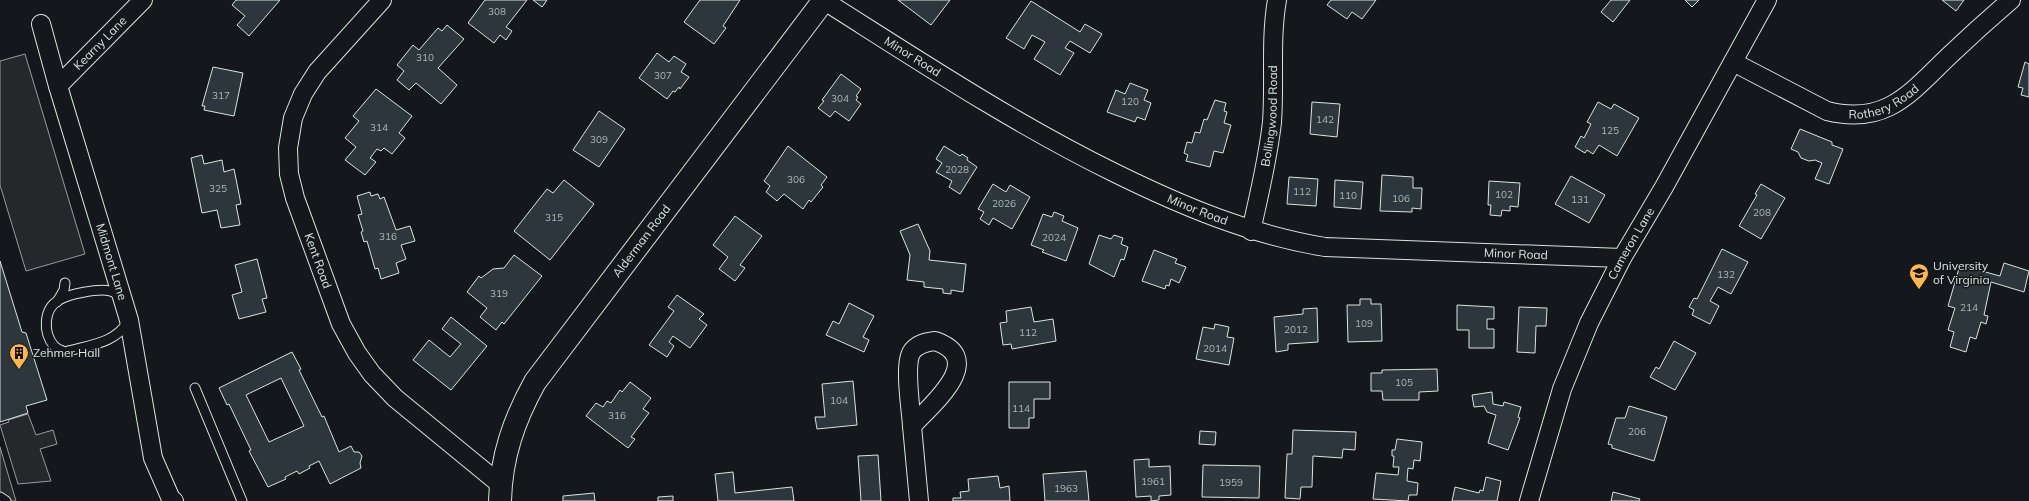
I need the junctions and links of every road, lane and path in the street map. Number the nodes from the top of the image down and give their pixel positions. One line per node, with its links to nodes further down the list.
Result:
1 (143, 0): 9 (street, Kearny Lane)
2 (382, 0): 22 (street, Kent Road)
3 (823, 0): 10 (street, Minor Road); 22 (main road, Alderman Road)
4 (1277, 0): 10 (street, Bollingwood Road)
5 (1767, 0): 8 (street, Cameron Lane)
6 (2011, 0): 8 (street, Rothery Road)
7 (41, 24): 9 (street, Midmont Lane)
8 (1733, 62): 11 (street, Cameron Lane)
9 (58, 86): 12 (street, Midmont Lane)
10 (1251, 231): 11 (street, Minor Road)
11 (1622, 258): 27 (street, Cameron Lane)
12 (113, 270): 13 (lane); 15 (street, Midmont Lane)
13 (99, 290): 14 (lane); 15 (lane)
14 (83, 293): 16 (lane); 16 (lane)
15 (122, 296): 17 (street, Midmont Lane)
16 (59, 300): 18 (lane)
17 (128, 332): 18 (lane); 18 (lane); 24 (street, Midmont Lane)
18 (113, 339)
19 (195, 388): 25 (lane)
20 (912, 426): 26 (street)
21 (0, 497): 23 (lane)
22 (500, 497)
23 (6, 501)
24 (174, 501)
25 (242, 501)
26 (919, 501)
27 (1529, 501)

